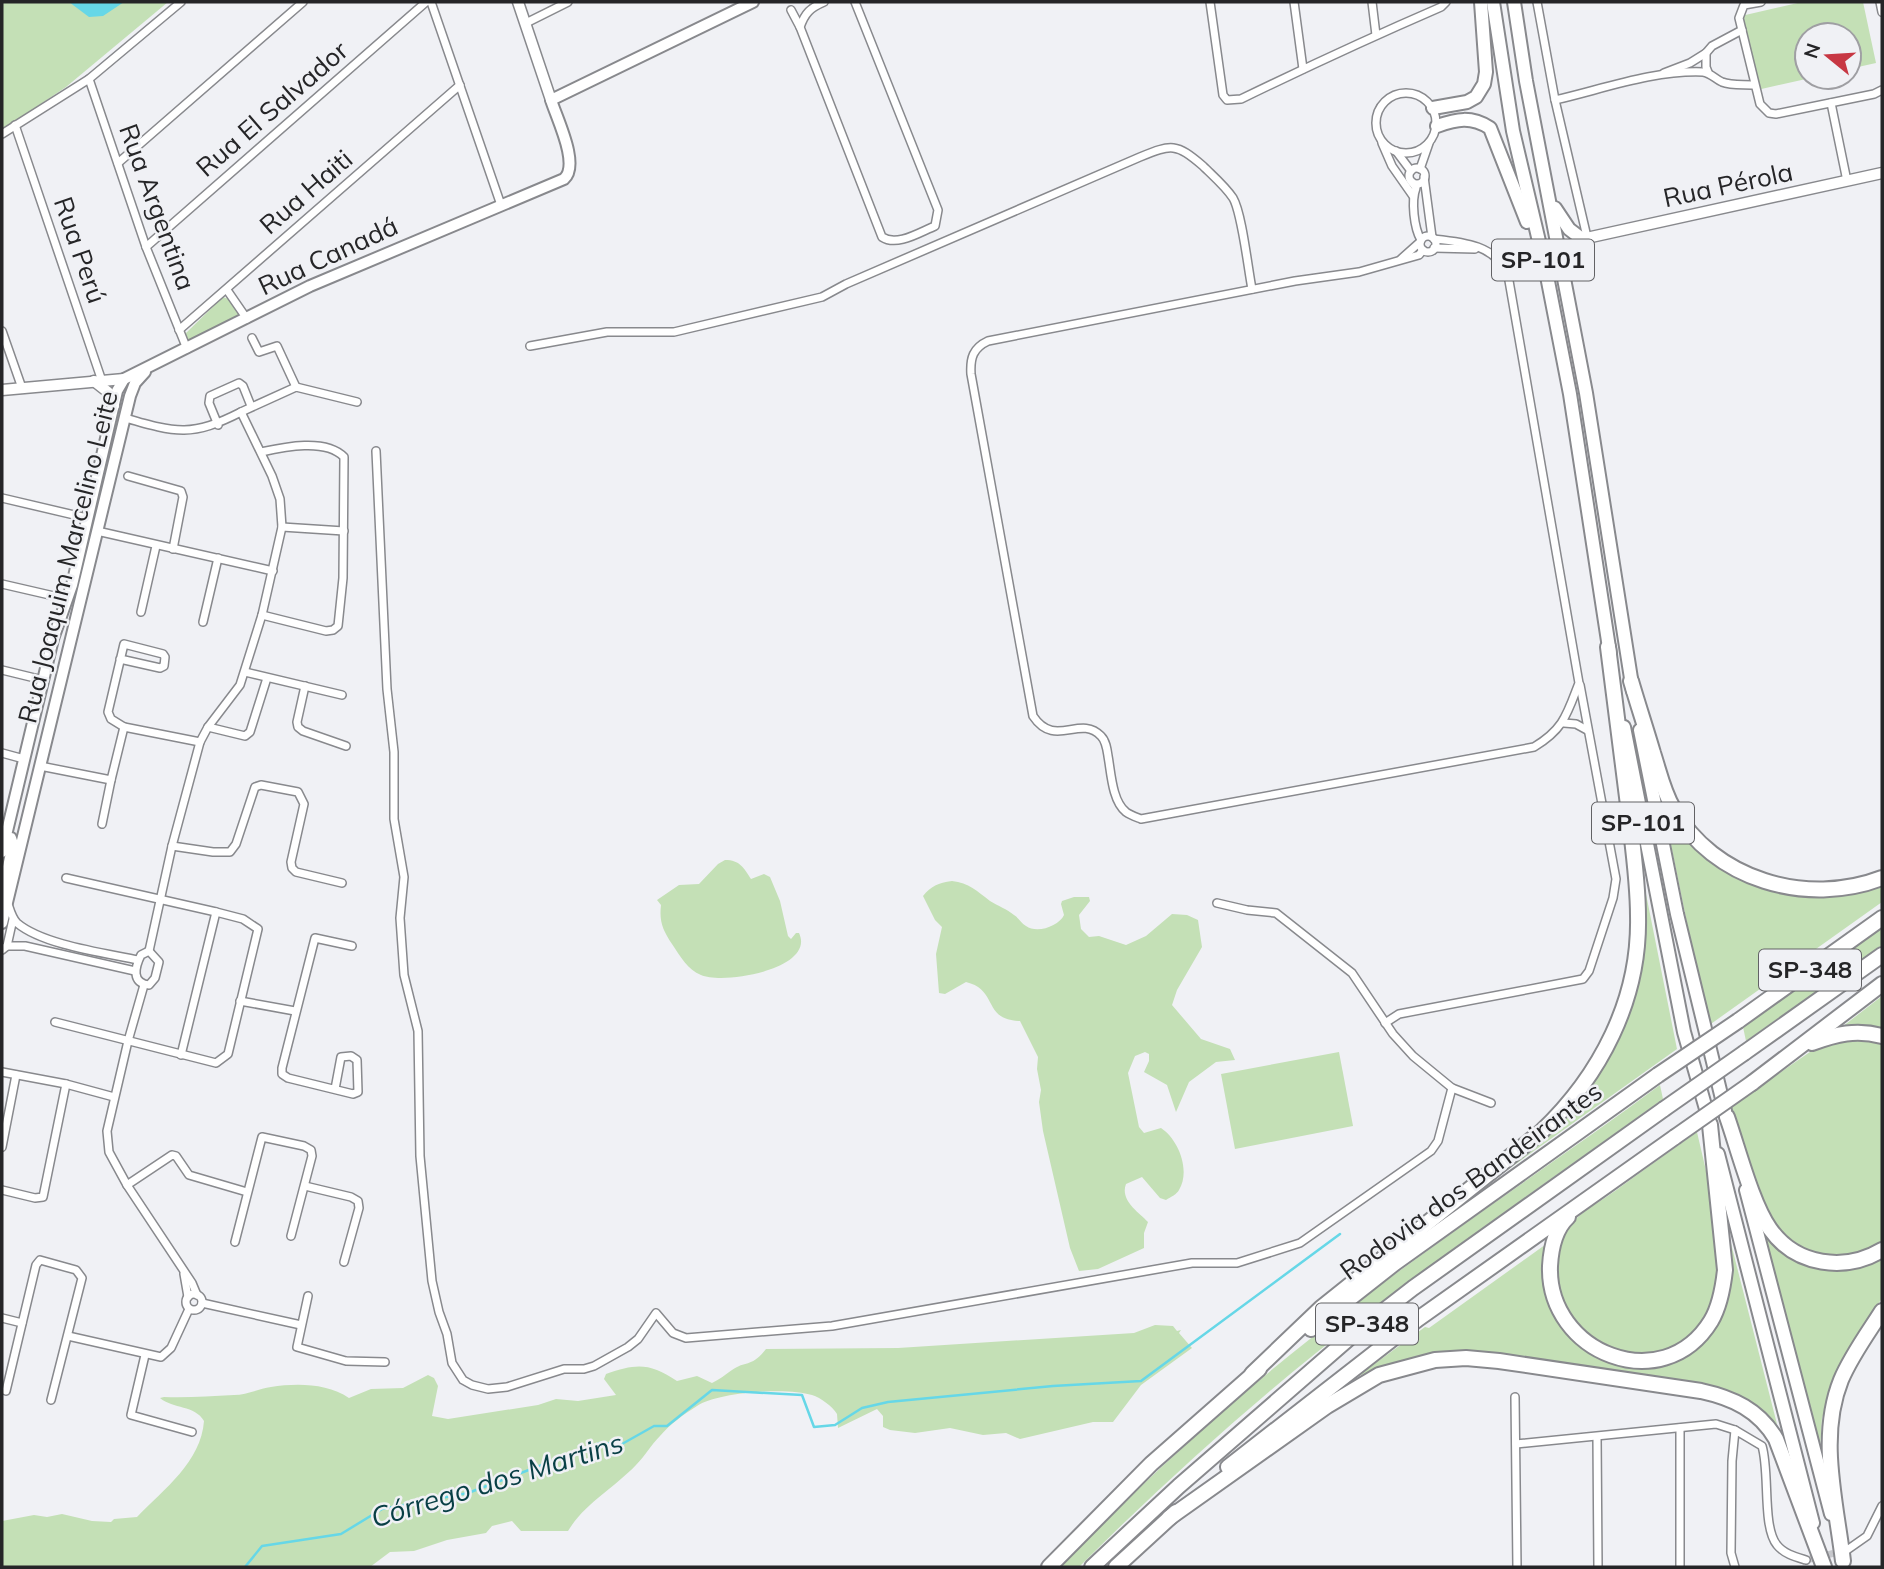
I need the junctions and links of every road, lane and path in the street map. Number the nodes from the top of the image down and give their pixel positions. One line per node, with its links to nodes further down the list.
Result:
1 (181, 2): 30 (street)
2 (303, 2): 44 (street)
3 (428, 2): 31 (street); 57 (street, Rua El Salvador)
4 (518, 2): 22 (street)
5 (568, 2): 22 (street)
6 (753, 2): 34 (main road)
7 (824, 2): 18 (street)
8 (855, 2): 23 (street)
9 (1210, 2): 27 (street)
10 (1294, 2): 27 (street)
11 (1372, 2): 25 (street)
12 (1481, 2): 37 (highway)
13 (1493, 2): 60 (highway, SP-101)
14 (1514, 2): 52 (highway, SP-101)
15 (1537, 2): 35 (street)
16 (1760, 2): 24 (street)
17 (1880, 2): 21 (street)
18 (808, 4): 23 (street)
19 (1444, 4): 25 (street)
20 (788, 5): 23 (street)
21 (1882, 12)
22 (526, 23): 34 (street)
23 (800, 27)
24 (1742, 30): 26 (street); 32 (street)
25 (1376, 35): 27 (street)
26 (1706, 53): 28 (street); 29 (street)
27 (1303, 69)
28 (1708, 72): 29 (street); 32 (street)
29 (1654, 77): 35 (street)
30 (89, 79): 38 (street); 44 (street, Rua Argentina)
31 (460, 85): 53 (street); 63 (street, Rua Haiti)
32 (1754, 85): 36 (street)
33 (1882, 90): 36 (street)
34 (551, 100): 53 (main road, Rua Canadá)
35 (1555, 100): 55 (street)
36 (1832, 103): 49 (street)
37 (1433, 108): 39 (street); 41 (street)
38 (15, 125): 40 (street); 72 (street, Rua Perú)
39 (1437, 126): 42 (street); 60 (highway)
40 (2, 134)
41 (1381, 139): 43 (street); 51 (street)
42 (1430, 141): 43 (street); 45 (street)
43 (1396, 151): 46 (street)
44 (118, 163): 57 (street, Rua Argentina)
45 (1420, 169): 46 (street); 48 (street)
46 (1410, 171): 50 (street)
47 (1882, 173): 49 (street, Rua Pérola)
48 (1424, 177): 50 (street); 54 (street)
49 (1847, 181): 55 (street, Rua Pérola)
50 (1412, 183): 51 (street)
51 (1413, 196): 56 (street)
52 (1551, 202): 55 (highway); 61 (highway, SP-101)
53 (500, 205): 64 (main road, Rua Canadá)
54 (1433, 238): 56 (street); 58 (street); 59 (street)
55 (1585, 238): 61 (highway)
56 (1422, 244): 58 (street); 62 (street)
57 (146, 247): 65 (street, Rua Argentina)
58 (1434, 248): 59 (street)
59 (1479, 248): 106 (street)
60 (1546, 271): 99 (highway, SP-101)
61 (1565, 279): 105 (highway, SP-101)
62 (1252, 289): 68 (street); 111 (street)
63 (227, 290): 64 (street); 65 (street, Rua Haiti)
64 (247, 319): 69 (main road, Rua Canadá)
65 (179, 330): 69 (street, Rua Argentina)
66 (2, 331): 74 (street)
67 (252, 338): 73 (street)
68 (530, 346)
69 (187, 349): 70 (main road, Rua Canadá)
70 (148, 369): 71 (main road, Rua Canadá); 80 (main road, Rua Joaquim Marcelino Leite)
71 (124, 379): 72 (street, Rua Canadá); 77 (main road, Rua Joaquim Marcelino Leite)
72 (100, 383): 74 (street, Rua Canadá); 77 (street)
73 (296, 387): 76 (street); 78 (street)
74 (22, 388): 75 (street, Rua Canadá)
75 (2, 390)
76 (357, 402)
77 (114, 406): 86 (main road, Rua Joaquim Marcelino Leite)
78 (251, 406): 79 (street); 81 (street)
79 (241, 412): 81 (street); 83 (street)
80 (125, 418): 81 (street); 88 (main road, Rua Joaquim Marcelino Leite)
81 (218, 425)
82 (376, 451): 156 (street)
83 (261, 452): 87 (street); 89 (street)
84 (128, 476): 91 (street)
85 (2, 498): 86 (street)
86 (88, 518): 95 (main road, Rua Joaquim Marcelino Leite)
87 (282, 527): 89 (street); 93 (street)
88 (97, 531): 90 (street); 110 (main road, Rua Joaquim Marcelino Leite)
89 (344, 531): 97 (street)
90 (156, 546): 91 (street); 96 (street)
91 (173, 549): 92 (street)
92 (218, 558): 93 (street); 98 (street)
93 (273, 571): 97 (street)
94 (2, 584): 95 (street)
95 (67, 599): 104 (main road, Rua Joaquim Marcelino Leite)
96 (141, 612)
97 (262, 615): 102 (street)
98 (203, 622)
99 (1608, 647): 161 (highway, SP-101); 185 (highway)
100 (120, 659): 100 (street); 112 (street)
101 (2, 670): 104 (street)
102 (245, 672): 103 (street); 113 (street)
103 (267, 678): 107 (street); 113 (street)
104 (43, 680): 109 (main road, Rua Joaquim Marcelino Leite)
105 (1631, 681): 128 (highway); 160 (highway, SP-101)
106 (1579, 683): 111 (street); 114 (street)
107 (304, 686): 108 (street); 118 (street)
108 (342, 695)
109 (38, 701): 110 (main road); 115 (main road, Rua Joaquim Marcelino Leite)
110 (54, 706): 116 (main road, Rua Joaquim Marcelino Leite)
111 (1564, 723): 114 (street)
112 (124, 727): 117 (street); 122 (street)
113 (208, 727): 117 (street)
114 (1587, 730): 148 (street)
115 (29, 736): 116 (main road); 120 (main road, Rua Joaquim Marcelino Leite)
116 (46, 739): 121 (main road, Rua Joaquim Marcelino Leite)
117 (200, 742): 125 (street)
118 (346, 746)
119 (2, 753): 120 (street)
120 (24, 759): 124 (main road, Rua Joaquim Marcelino Leite)
121 (40, 766): 122 (street); 131 (main road, Rua Joaquim Marcelino Leite)
122 (111, 780): 123 (street)
123 (102, 824)
124 (4, 837): 126 (main road, Rua Joaquim Marcelino Leite); 131 (main road)
125 (172, 846): 129 (street); 130 (street)
126 (2, 852)
127 (66, 878): 130 (street)
128 (1882, 878)
129 (342, 883)
130 (161, 900): 133 (street); 139 (street)
131 (7, 902): 135 (street); 136 (main road, Rua Joaquim Marcelino Leite)
132 (1217, 903): 148 (street)
133 (216, 912): 145 (street); 152 (street)
134 (1882, 918): 185 (highway, Rodovia dos Bandeirantes / SP-348, bridge)
135 (13, 919): 138 (street); 141 (street)
136 (2, 923)
137 (352, 946): 146 (street)
138 (4, 948): 142 (street)
139 (149, 951): 141 (street); 144 (street)
140 (1882, 955): 199 (highway, Rodovia dos Bandeirantes / SP-348, bridge)
141 (138, 960): 142 (street)
142 (135, 971): 144 (street)
143 (1882, 984): 151 (highway)
144 (144, 985): 150 (street)
145 (240, 1000): 146 (street); 152 (street)
146 (295, 1011): 157 (street)
147 (55, 1022): 150 (street)
148 (1385, 1023): 156 (street)
149 (1882, 1036): 151 (highway)
150 (128, 1041): 152 (street); 158 (street)
151 (1794, 1050): 167 (highway, bridge)
152 (181, 1055)
153 (2, 1072): 154 (street)
154 (16, 1075): 155 (street); 162 (street)
155 (66, 1084): 158 (street); 165 (street)
156 (1452, 1088): 159 (street)
157 (335, 1089): 157 (street)
158 (114, 1097): 163 (street)
159 (1491, 1103)
160 (1727, 1117): 170 (highway); 196 (highway, SP-101)
161 (1710, 1125): 167 (highway); 205 (highway, SP-101)
162 (2, 1147)
163 (127, 1185): 166 (street); 172 (street)
164 (305, 1186): 166 (street); 168 (street); 171 (street)
165 (2, 1190)
166 (247, 1192): 169 (street)
167 (1596, 1193): 195 (highway)
168 (291, 1236)
169 (235, 1242)
170 (1882, 1250)
171 (344, 1262)
172 (184, 1273): 173 (street); 175 (street)
173 (197, 1295): 175 (street); 176 (street)
174 (308, 1296): 181 (street)
175 (188, 1297): 177 (street)
176 (202, 1303): 177 (street); 181 (street)
177 (192, 1309): 183 (street)
178 (1882, 1311): 196 (highway)
179 (2, 1318): 180 (street)
180 (22, 1323): 182 (street); 186 (street)
181 (301, 1325): 184 (street)
182 (68, 1336): 183 (street); 188 (street)
183 (145, 1355): 191 (street)
184 (385, 1362)
185 (1252, 1374): 198 (highway, Rodovia dos Bandeirantes / SP-348)
186 (6, 1391)
187 (1515, 1398): 193 (street)
188 (51, 1400)
189 (1679, 1428): 190 (street); 192 (street); 203 (street)
190 (1735, 1430): 197 (street); 204 (street)
191 (192, 1432)
192 (1597, 1437): 193 (street); 202 (street)
193 (1516, 1444): 201 (street)
194 (1882, 1506): 196 (street)
195 (1169, 1518): 200 (highway); 205 (highway)
196 (1845, 1559)
197 (1806, 1560)
198 (1049, 1567)
199 (1092, 1567)
200 (1116, 1567)
201 (1517, 1567)
202 (1598, 1567)
203 (1680, 1567)
204 (1735, 1567)
205 (1824, 1567)

